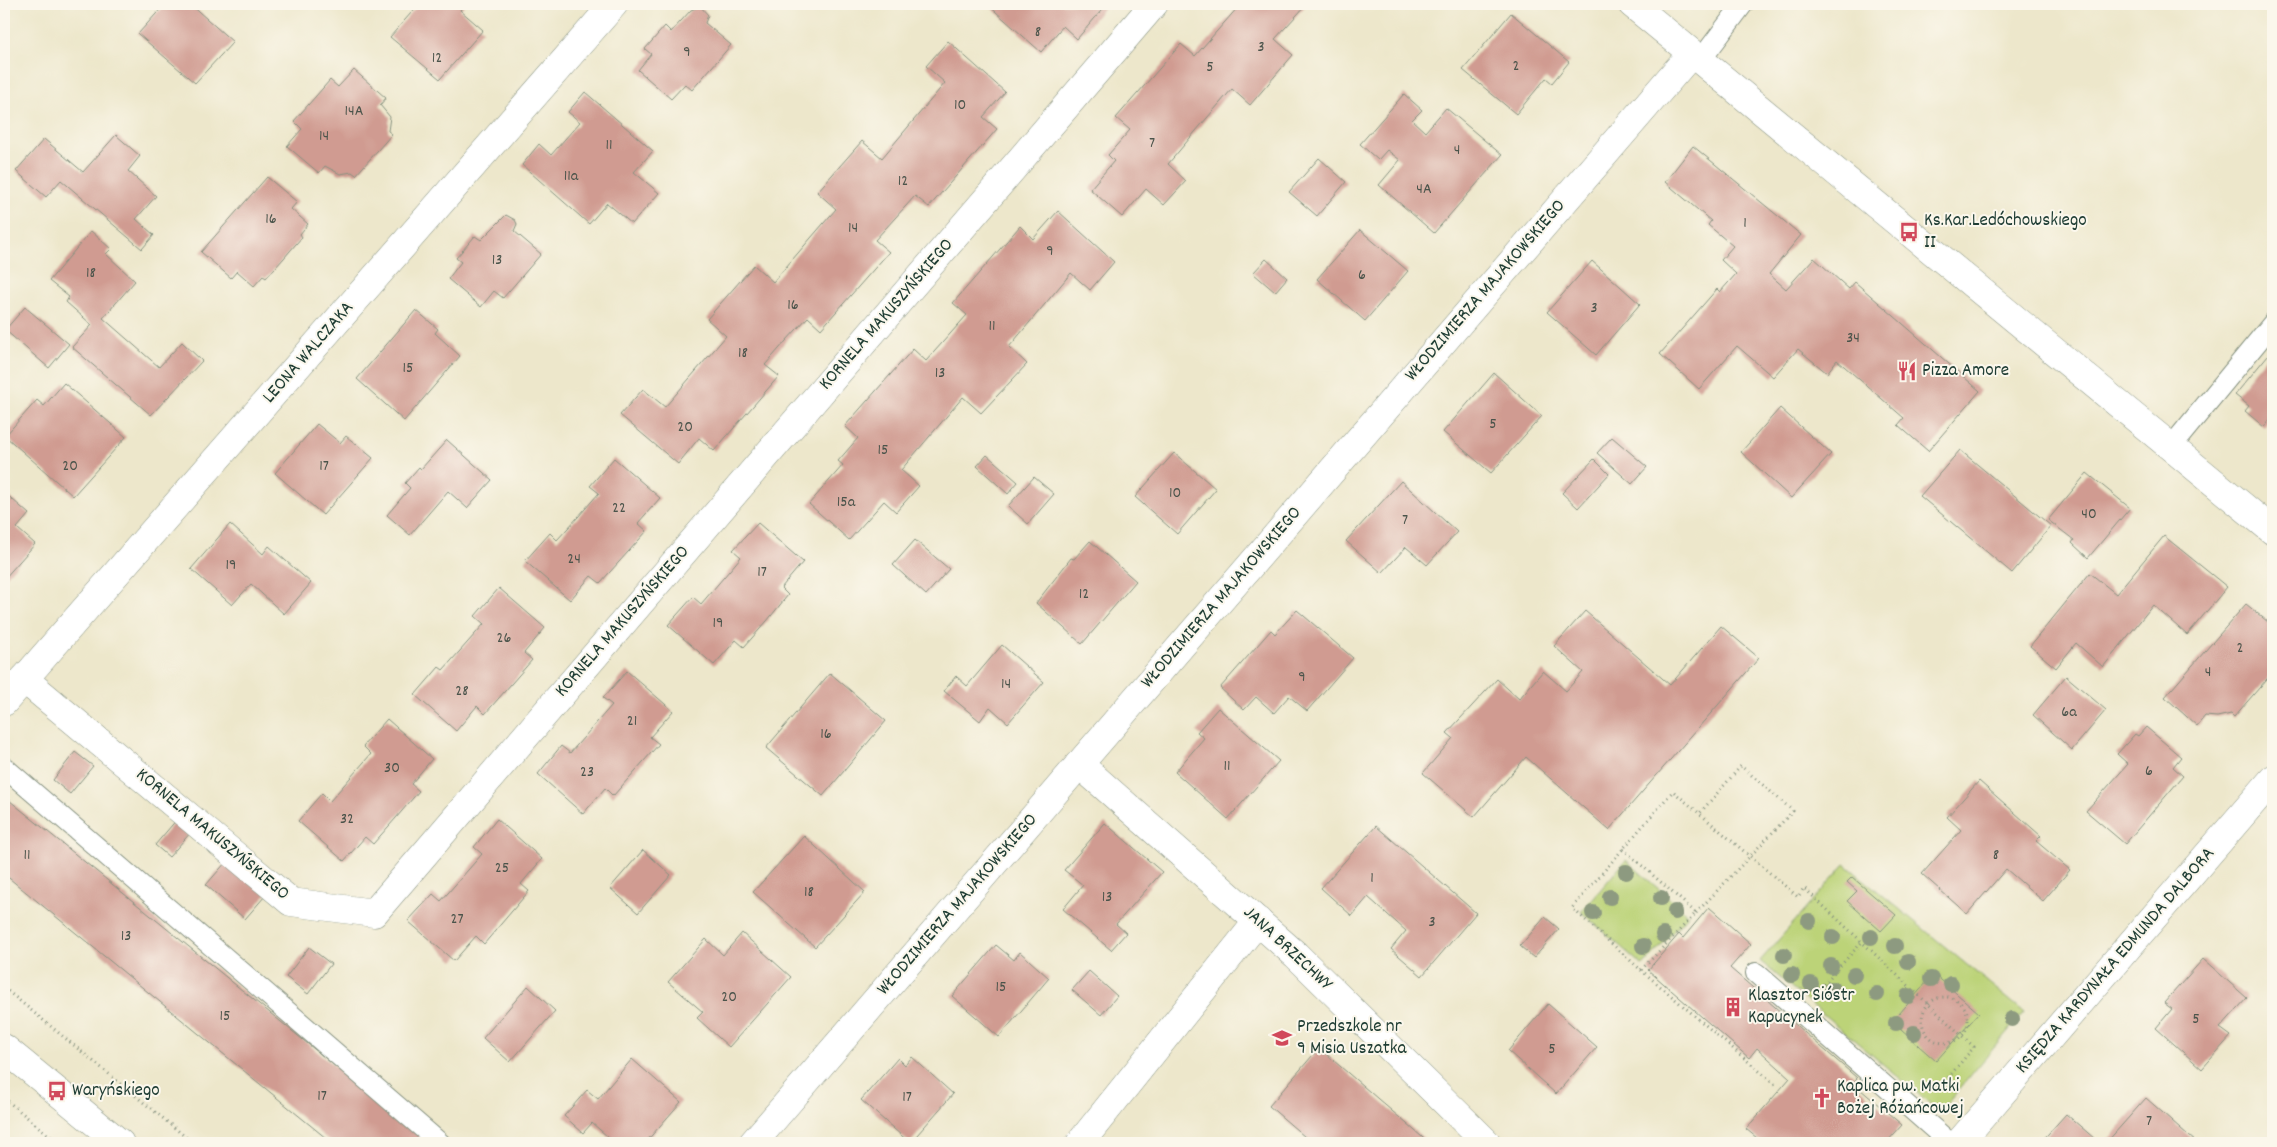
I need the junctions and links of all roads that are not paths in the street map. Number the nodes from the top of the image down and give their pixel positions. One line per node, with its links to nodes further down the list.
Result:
1 (614, 4): 9 (street, LEONA WALCZAKA)
2 (1154, 4): 9 (street, KORNELA MAKUSZYŃSKIEGO)
3 (1632, 4): 5 (street)
4 (1743, 4): 5 (lane)
5 (1695, 57): 7 (street); 11 (street, WŁODZIMIERZA MAJAKOWSKIEGO)
6 (2273, 323): 7 (lane)
7 (2171, 447): 8 (street)
8 (2273, 531)
9 (24, 679): 10 (street, LEONA WALCZAKA)
10 (4, 702)
11 (1079, 764): 14 (street, JANA BRZECHWY); 19 (street, WŁODZIMIERZA MAJAKOWSKIEGO)
12 (4, 767): 18 (lane)
13 (2273, 780): 23 (street, KSIĘDZA KARDYNAŁA EDMUNDA DALBORA)
14 (1258, 921): 20 (street); 21 (street, JANA BRZECHWY)
15 (1756, 973): 22 (lane)
16 (4, 1048): 17 (street)
17 (120, 1143)
18 (440, 1143)
19 (753, 1143)
20 (1080, 1143)
21 (1488, 1143)
22 (1950, 1143)
23 (1959, 1143)

